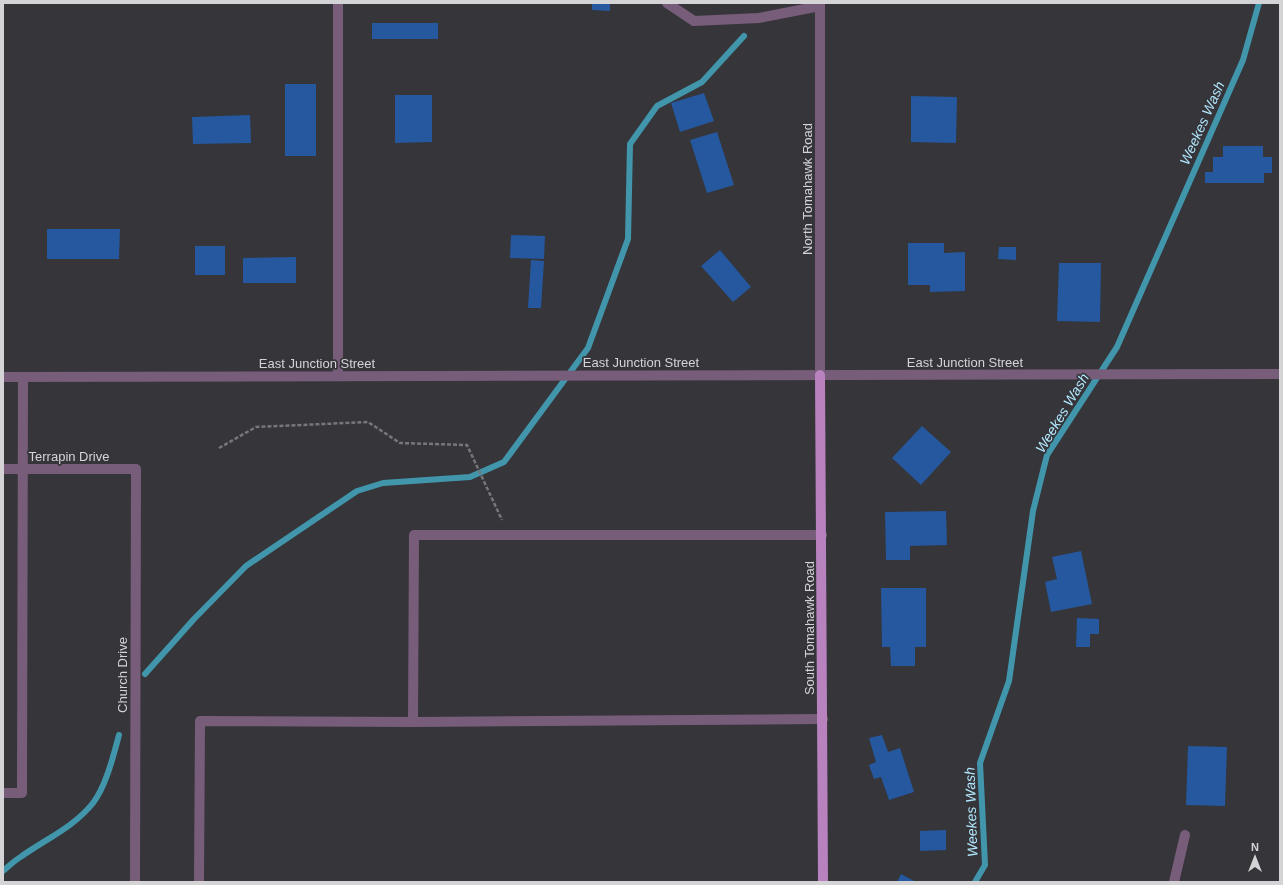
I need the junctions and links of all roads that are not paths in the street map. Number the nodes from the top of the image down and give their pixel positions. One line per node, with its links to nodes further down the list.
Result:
1 (338, 3): 6 (street)
2 (667, 3): 3 (street)
3 (820, 5): 5 (street, North Tomahawk Road)
4 (1280, 374): 5 (street, East Junction Street)
5 (820, 375): 6 (street, East Junction Street); 12 (main road, South Tomahawk Road)
6 (338, 376): 8 (street, East Junction Street)
7 (3, 377): 8 (street, East Junction Street)
8 (23, 377): 10 (street)
9 (3, 469): 10 (street, Terrapin Drive)
10 (23, 469): 11 (street, Terrapin Drive); 15 (street)
11 (136, 469): 17 (street, Church Drive)
12 (822, 535): 13 (main road, South Tomahawk Road); 14 (street)
13 (823, 719): 14 (street); 19 (main road, South Tomahawk Road)
14 (413, 722): 18 (street)
15 (3, 793)
16 (1185, 835): 20 (street)
17 (135, 882)
18 (199, 882)
19 (823, 882)
20 (1174, 882)

